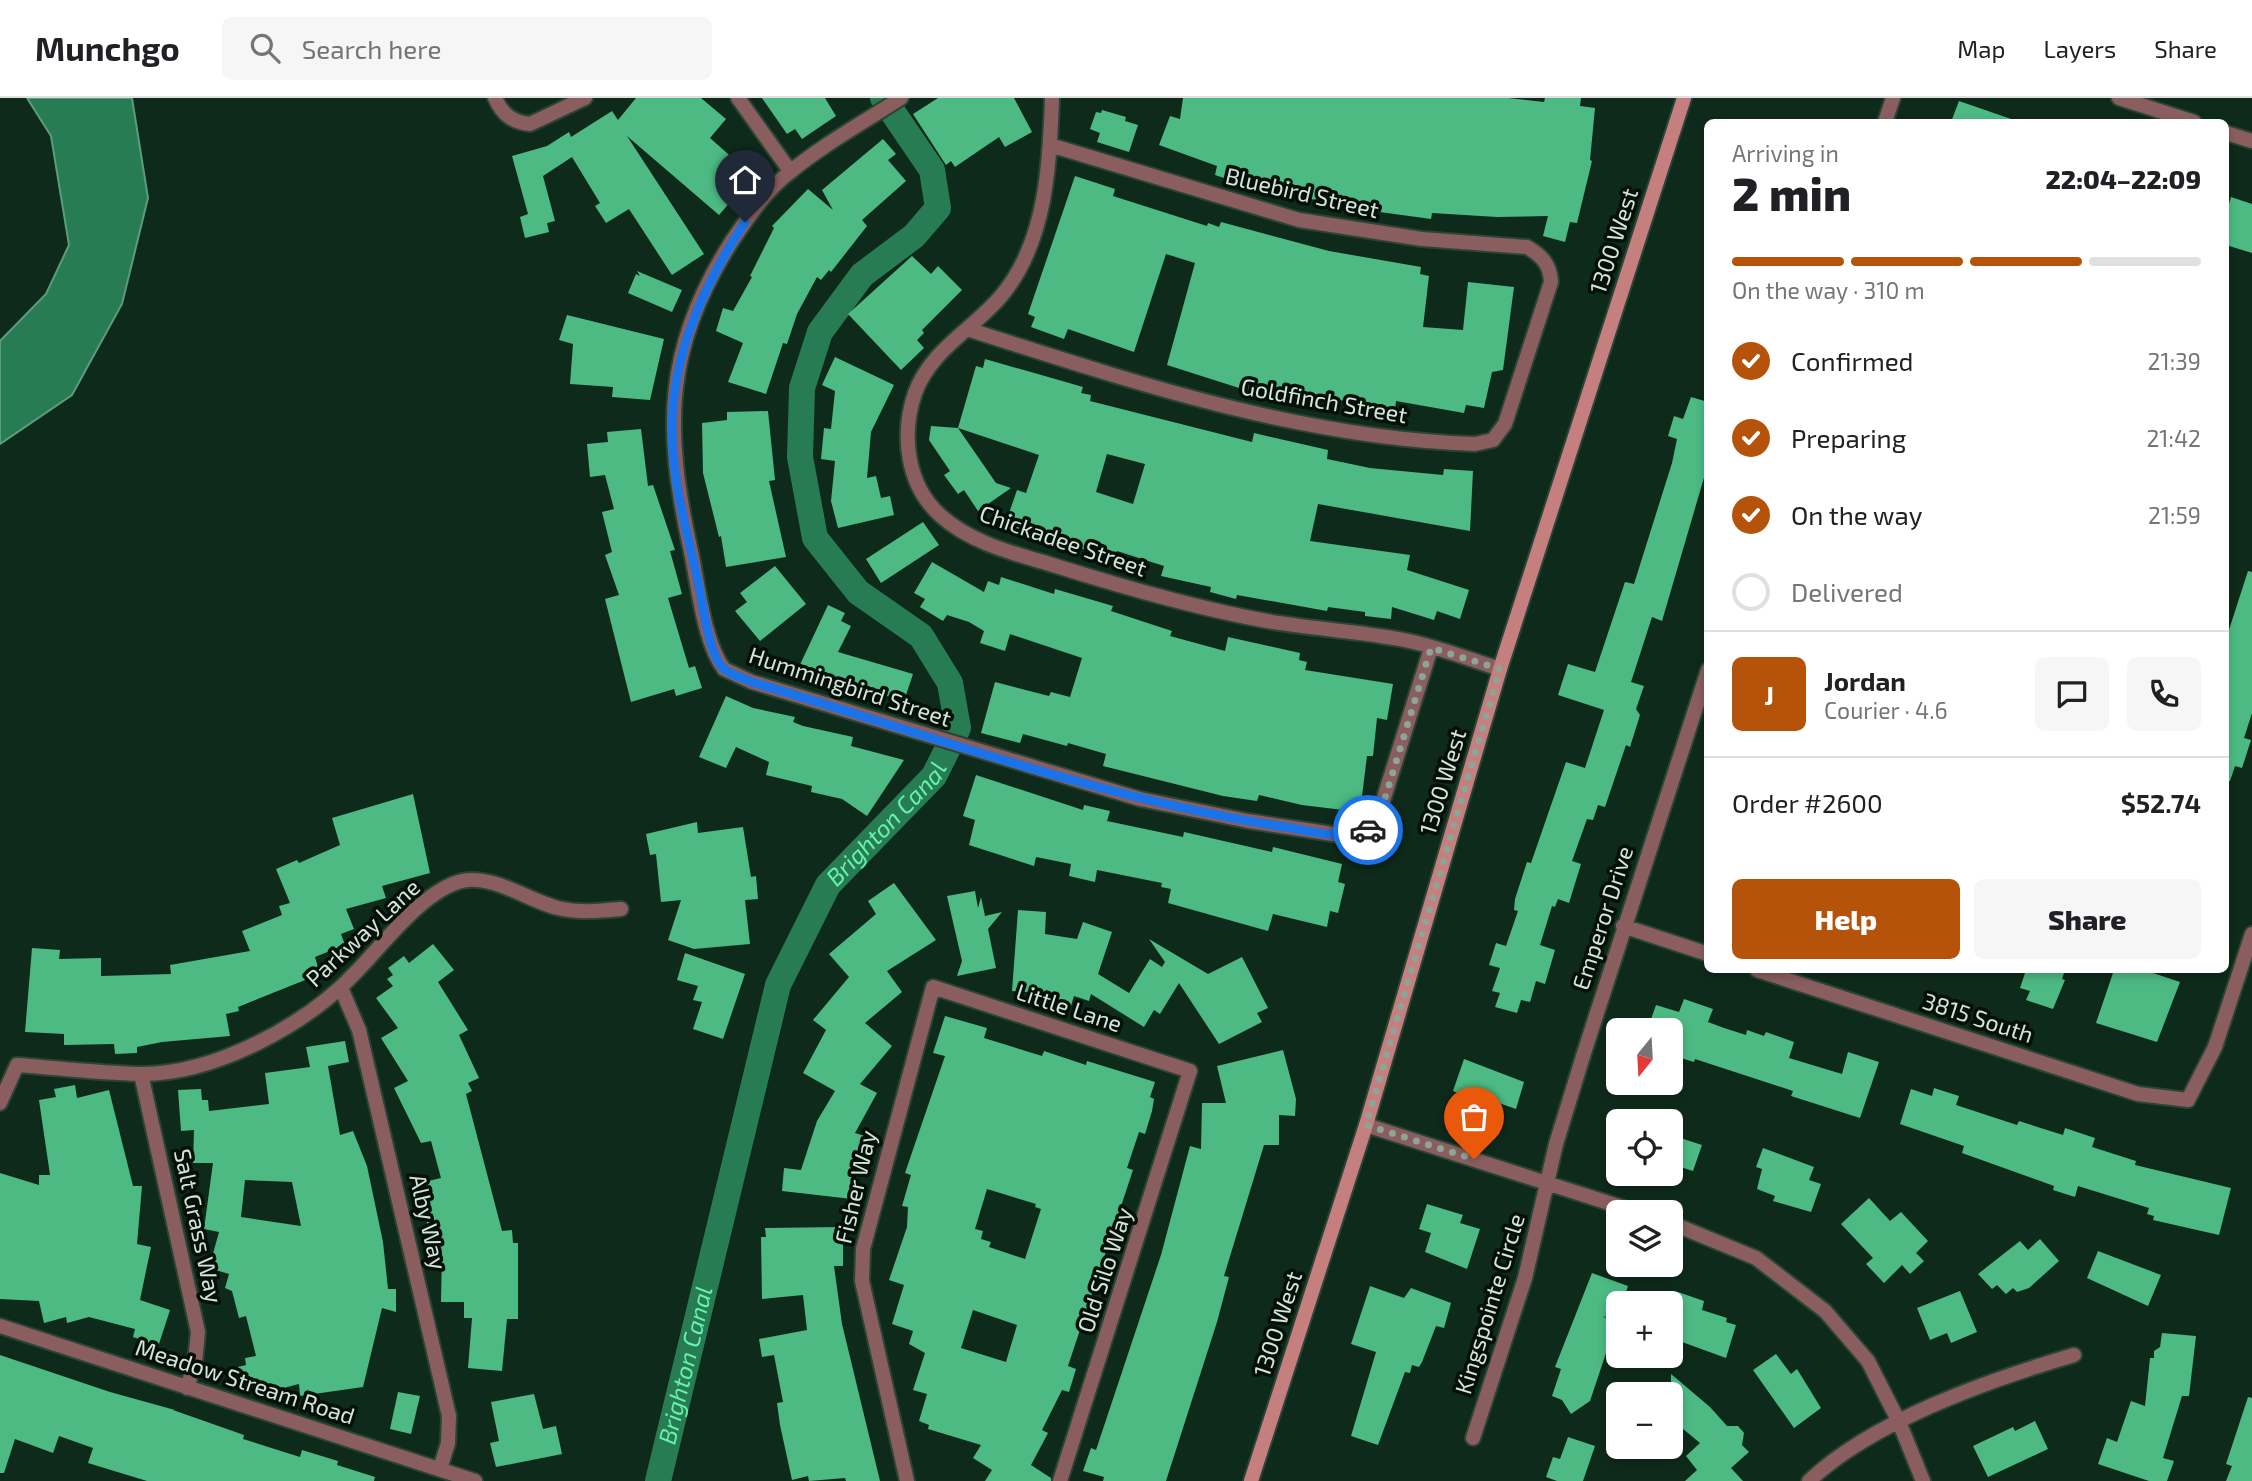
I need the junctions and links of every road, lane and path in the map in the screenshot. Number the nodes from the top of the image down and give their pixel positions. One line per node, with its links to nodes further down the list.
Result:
1 (495, 98): 2 (street)
2 (585, 98)
3 (738, 98): 14 (street)
4 (1052, 98): 13 (street, Chickadee Street)
5 (1684, 98): 18 (street, 1300 West)
6 (1893, 98): 9 (street)
7 (2119, 98): 10 (street)
8 (899, 99): 14 (street, Hummingbird Street)
9 (1886, 119)
10 (2185, 119)
11 (2229, 134): 12 (street)
12 (2252, 141)
13 (1050, 145): 15 (street, Bluebird Street); 16 (street, Chickadee Street)
14 (790, 171): 17 (street, Hummingbird Street)
15 (1546, 261): 16 (street, Goldfinch Street)
16 (967, 329): 17 (street, Chickadee Street)
17 (1431, 648): 18 (street, Chickadee Street)
18 (1500, 669): 30 (street, 1300 West)
19 (1704, 682): 21 (street, Emperor Drive)
20 (621, 909): 25 (street, Parkway Lane)
21 (1623, 926): 23 (street); 31 (street, Emperor Drive)
22 (2252, 934): 24 (street, 3815 South)
23 (1704, 953)
24 (1766, 973)
25 (341, 988): 28 (street, Parkway Lane); 39 (street, Alby Way)
26 (933, 988): 27 (street, Little Lane); 41 (street, Fisher Way)
27 (1190, 1071): 42 (street, Old Silo Way)
28 (141, 1074): 29 (street, Parkway Lane); 36 (street, Salt Grass Way)
29 (0, 1103)
30 (1366, 1125): 31 (street); 43 (street, 1300 West)
31 (1548, 1182): 32 (street); 38 (street, Kingspointe Circle)
32 (1606, 1202)
33 (1683, 1228): 37 (street)
34 (0, 1326): 36 (street, Meadow Stream Road)
35 (2074, 1355): 37 (street)
36 (187, 1388): 39 (street, Meadow Stream Road)
37 (1899, 1422): 44 (street); 45 (street)
38 (1473, 1438)
39 (440, 1469): 40 (street, Meadow Stream Road)
40 (475, 1481)
41 (907, 1481)
42 (1060, 1481)
43 (1251, 1481)
44 (1809, 1481)
45 (1923, 1481)

